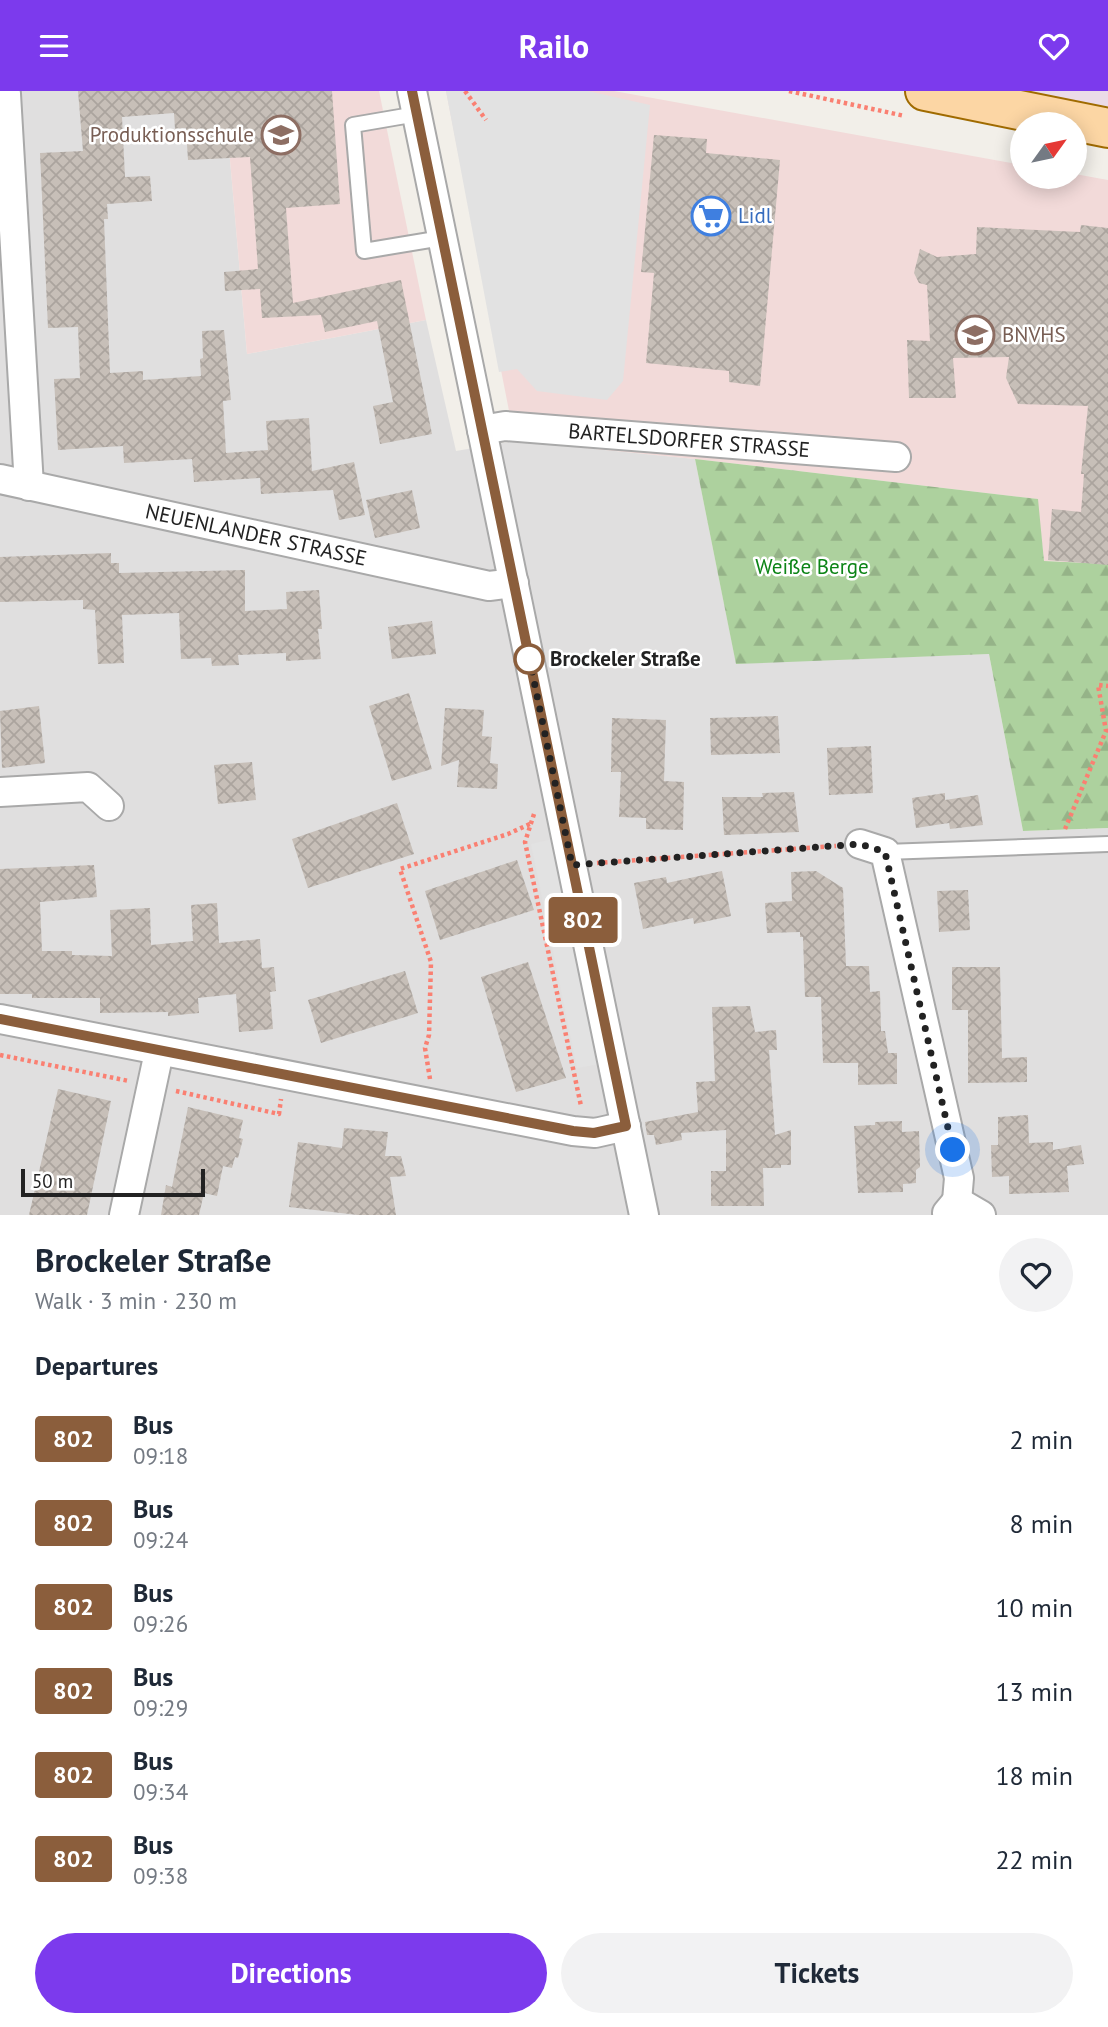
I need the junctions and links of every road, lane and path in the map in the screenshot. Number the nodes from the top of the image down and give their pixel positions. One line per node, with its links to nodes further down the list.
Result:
1 (465, 91): 5 (path)
2 (925, 91): 6 (main road)
3 (6, 94): 11 (street)
4 (414, 103): 7 (street); 7 (lane)
5 (486, 120)
6 (1108, 128)
7 (442, 239): 8 (street)
8 (482, 430): 9 (street, BARTELSDORFER STRASSE); 12 (street)
9 (897, 457)
10 (0, 479): 11 (street, NEUENLANDER STRASSE)
11 (29, 486): 12 (street, NEUENLANDER STRASSE)
12 (514, 583): 20 (street)
13 (1108, 686): 18 (path)
14 (0, 792): 15 (street)
15 (109, 806)
16 (532, 823): 23 (path)
17 (1108, 844): 18 (lane)
18 (1058, 846): 19 (lane)
19 (873, 848): 20 (path); 25 (street)
20 (572, 865): 24 (street)
21 (0, 1019): 22 (street)
22 (159, 1052): 23 (street); 26 (street)
23 (427, 1104): 24 (street)
24 (626, 1126): 27 (street)
25 (951, 1208): 28 (street)
26 (124, 1215)
27 (644, 1215)
28 (981, 1215)

